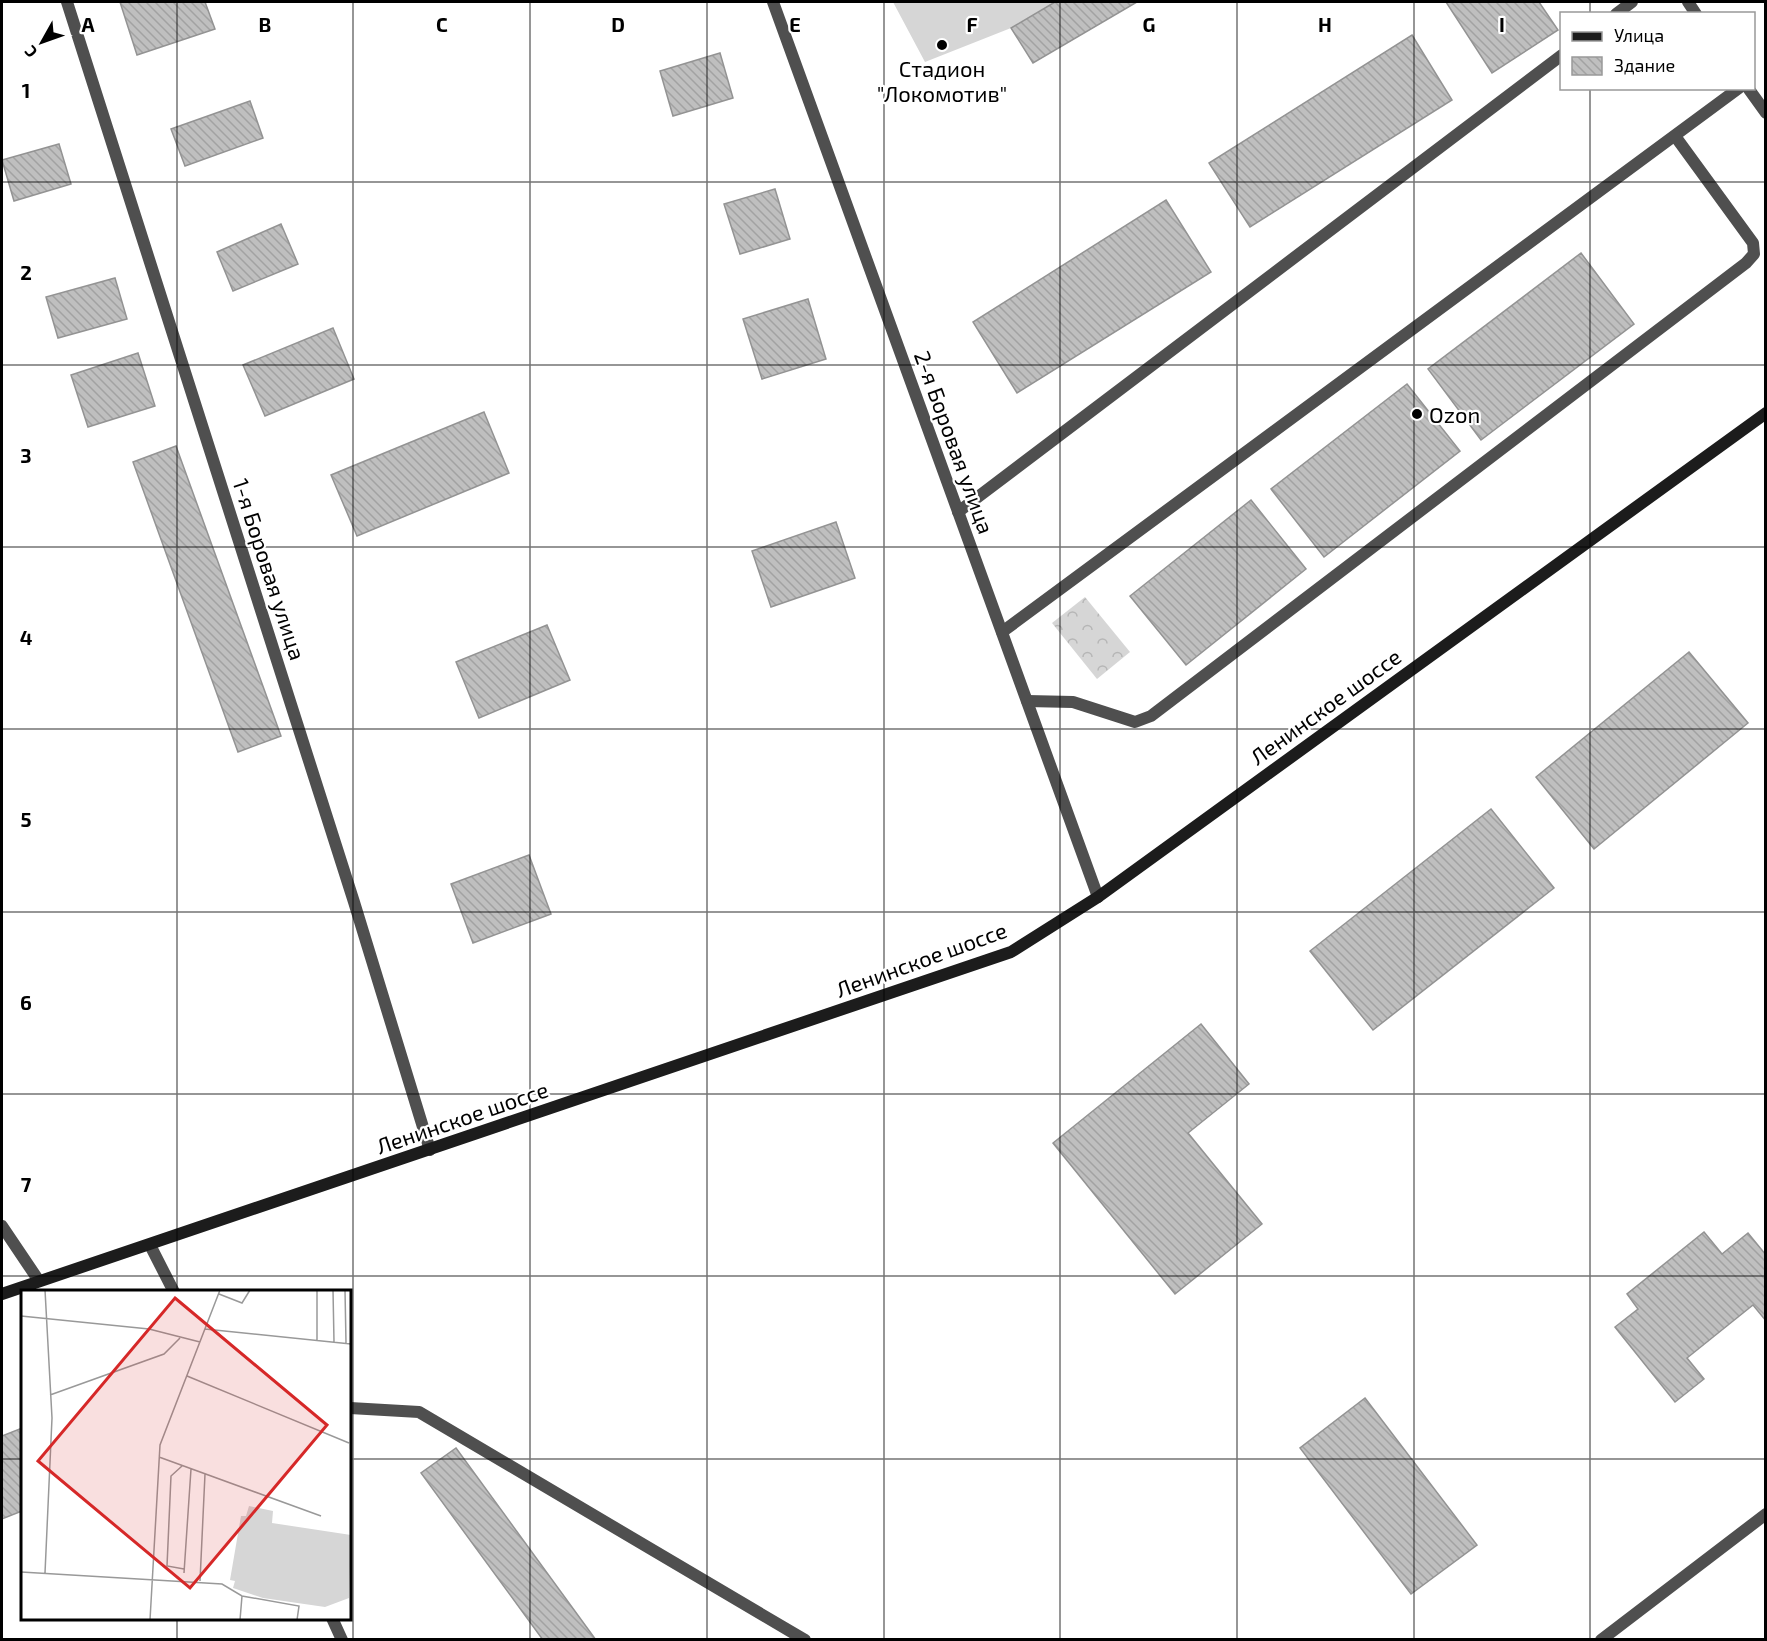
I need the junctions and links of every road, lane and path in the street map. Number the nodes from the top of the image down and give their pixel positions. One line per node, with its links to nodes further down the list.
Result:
1 (67, 2): 15 (street, 1-я Боровая улица)
2 (773, 2): 11 (street, 2-я Боровая улица)
3 (1632, 2): 4 (street)
4 (1619, 12)
5 (1560, 57): 11 (street)
6 (1736, 90): 9 (street)
7 (1749, 90): 8 (street)
8 (1766, 113)
9 (1675, 136): 12 (street); 13 (street)
10 (1766, 413): 14 (street, Ленинское шоссе)
11 (958, 512): 12 (street, 2-я Боровая улица)
12 (1002, 632): 13 (street, 2-я Боровая улица)
13 (1027, 701): 14 (street, 2-я Боровая улица)
14 (1098, 897): 15 (street, Ленинское шоссе)
15 (430, 1150): 17 (street, Ленинское шоссе)
16 (2, 1226): 18 (street)
17 (150, 1245): 18 (street, Ленинское шоссе); 19 (street)
18 (39, 1281): 20 (street, Ленинское шоссе)
19 (173, 1290)
20 (2, 1294)
21 (351, 1408): 25 (street)
22 (1766, 1514): 26 (street)
23 (333, 1620): 24 (street)
24 (342, 1640)
25 (805, 1640)
26 (1601, 1640)

